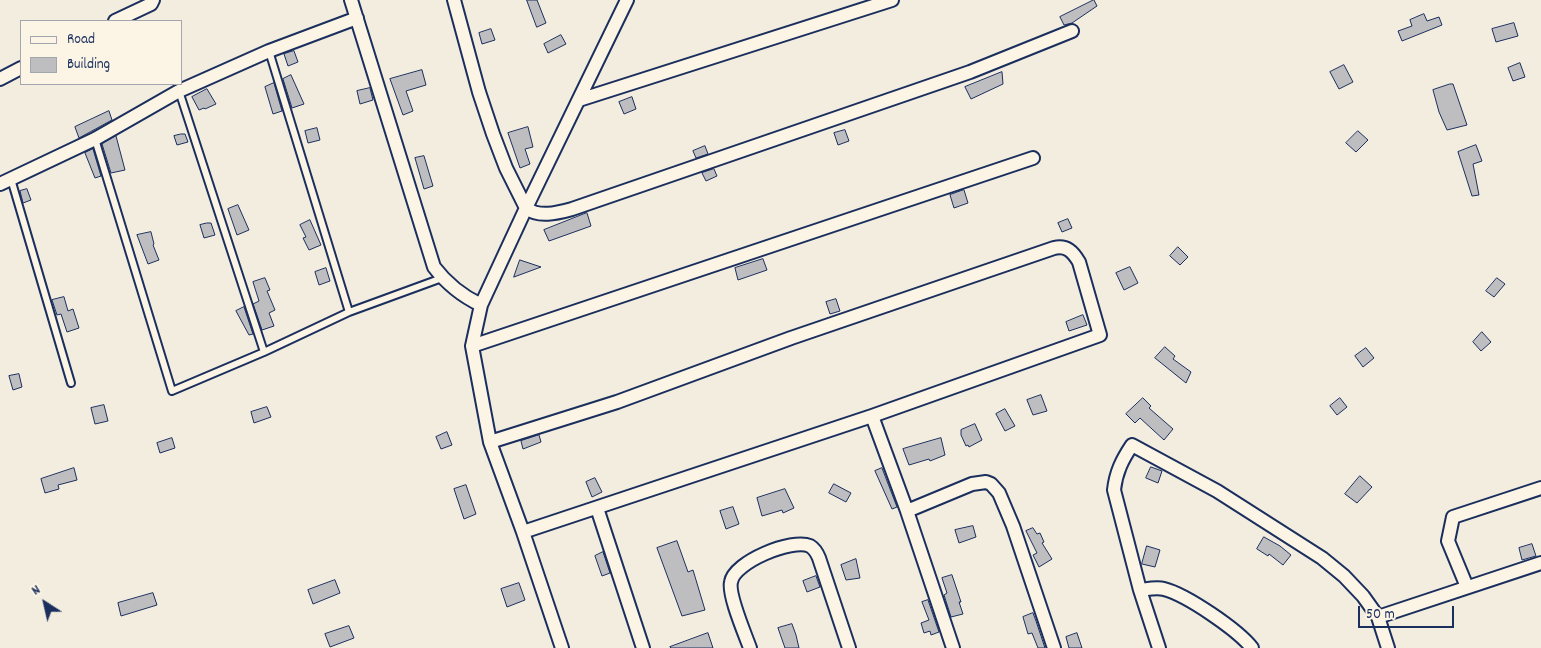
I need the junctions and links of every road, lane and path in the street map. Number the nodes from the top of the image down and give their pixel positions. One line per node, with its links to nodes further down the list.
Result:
1 (153, 0): 7 (street)
2 (351, 0): 6 (street)
3 (454, 0): 17 (street)
4 (628, 0): 13 (street)
5 (892, 0): 13 (street)
6 (357, 18): 9 (street); 18 (street)
7 (118, 20)
8 (1072, 31): 17 (street)
9 (269, 51): 12 (street); 20 (lane)
10 (20, 68): 11 (street)
11 (0, 78)
12 (179, 91): 14 (street); 22 (lane)
13 (579, 100): 17 (street)
14 (95, 139): 16 (street); 22 (lane)
15 (1033, 158): 21 (street)
16 (5, 182): 23 (lane)
17 (526, 208): 19 (street)
18 (442, 278): 19 (street); 20 (lane)
19 (481, 305): 21 (street)
20 (349, 312): 22 (lane)
21 (472, 346): 25 (street)
22 (264, 352)
23 (71, 383)
24 (872, 416): 25 (street); 27 (street); 28 (street)
25 (490, 442): 29 (street)
26 (1541, 488): 31 (street)
27 (597, 508): 29 (street); 35 (street)
28 (907, 511): 38 (street); 39 (street)
29 (523, 532): 34 (street)
30 (1541, 563): 31 (street)
31 (1467, 587): 33 (street)
32 (1140, 590): 33 (street); 40 (street); 41 (street)
33 (1378, 617): 42 (street)
34 (562, 648)
35 (643, 648)
36 (750, 648): 37 (street)
37 (849, 648)
38 (953, 648)
39 (1054, 648)
40 (1159, 648)
41 (1252, 648)
42 (1388, 648)

